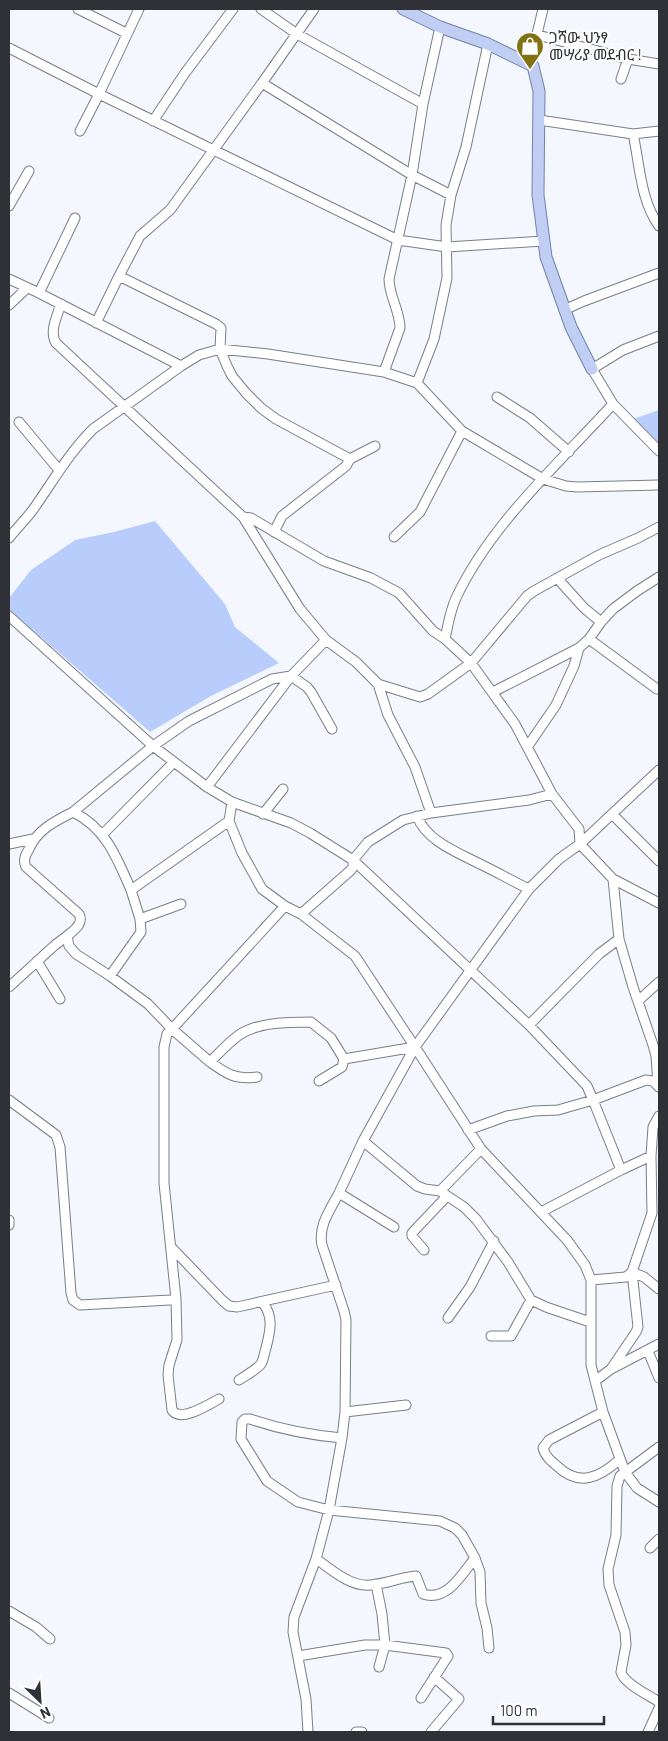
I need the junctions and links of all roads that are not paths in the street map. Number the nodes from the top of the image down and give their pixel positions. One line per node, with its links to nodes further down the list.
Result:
1 (78, 9): 9 (street)
2 (139, 9): 9 (street)
3 (233, 9): 22 (street)
4 (261, 9): 10 (street)
5 (314, 9): 10 (street)
6 (403, 9): 8 (main road)
7 (543, 9): 11 (street)
8 (440, 27): 12 (main road); 20 (street)
9 (126, 33): 19 (street)
10 (297, 34): 18 (street); 20 (street)
11 (538, 36): 14 (street); 15 (street)
12 (488, 44): 15 (main road); 29 (street)
13 (9, 48): 19 (street)
14 (628, 60): 16 (street); 17 (street)
15 (530, 63): 21 (main road)
16 (659, 64)
17 (621, 79)
18 (262, 83): 26 (street); 28 (street)
19 (99, 94): 22 (street); 24 (street)
20 (423, 104): 28 (street)
21 (539, 120): 25 (street); 34 (main road)
22 (153, 121): 26 (street)
23 (659, 131): 25 (street)
24 (80, 132)
25 (633, 134): 32 (street)
26 (214, 150): 33 (street); 37 (street)
27 (28, 171): 30 (street)
28 (412, 175): 29 (street); 33 (street)
29 (451, 195): 35 (street)
30 (9, 206)
31 (75, 218): 40 (street)
32 (659, 226)
33 (398, 240): 35 (street); 49 (street)
34 (544, 241): 35 (street); 43 (main road)
35 (447, 246): 50 (street)
36 (659, 273): 43 (street)
37 (119, 276): 44 (street); 46 (street)
38 (9, 279): 39 (street)
39 (27, 288): 40 (street); 42 (street)
40 (39, 293): 41 (street)
41 (61, 304): 44 (street); 53 (street)
42 (9, 305)
43 (564, 310): 48 (main road)
44 (96, 323): 47 (street)
45 (659, 336): 48 (street)
46 (220, 348): 47 (street); 49 (street); 59 (street)
47 (181, 366): 53 (street)
48 (592, 369): 52 (street)
49 (384, 372): 50 (street)
50 (417, 383): 55 (street)
51 (497, 397): 57 (street)
52 (613, 404): 57 (street); 58 (street)
53 (126, 408): 60 (street); 63 (street)
54 (19, 422): 60 (street)
55 (462, 431): 61 (street); 66 (street)
56 (375, 446): 59 (street)
57 (569, 452): 61 (street)
58 (659, 452)
59 (350, 459): 65 (street)
60 (59, 470): 67 (street)
61 (543, 479): 62 (street); 72 (street)
62 (659, 485)
63 (243, 517): 65 (street); 74 (street)
64 (659, 527): 69 (street)
65 (274, 532): 72 (street)
66 (394, 537)
67 (9, 538)
68 (659, 577): 71 (street)
69 (557, 578): 71 (street); 76 (street)
70 (9, 616): 82 (street)
71 (601, 622): 73 (street)
72 (445, 639): 76 (street)
73 (589, 639): 75 (street); 79 (street)
74 (326, 640): 77 (street); 78 (street)
75 (579, 648): 80 (street); 83 (street)
76 (472, 663): 78 (street); 80 (street)
77 (291, 676): 81 (street); 82 (street); 86 (street)
78 (378, 684): 91 (street)
79 (659, 689)
80 (493, 692): 83 (street)
81 (332, 729)
82 (153, 746): 84 (street); 90 (street)
83 (528, 746): 88 (street)
84 (174, 762): 86 (street); 96 (street)
85 (659, 770): 93 (street)
86 (207, 787): 89 (street)
87 (283, 789): 92 (street)
88 (552, 794): 91 (street); 99 (street)
89 (232, 802): 92 (street); 95 (street)
90 (73, 812): 96 (street); 97 (street)
91 (431, 813): 94 (street)
92 (263, 814): 102 (street)
93 (612, 814): 99 (street); 101 (street)
94 (417, 816): 102 (street); 105 (street)
95 (229, 821): 106 (street); 109 (street)
96 (103, 834): 106 (street)
97 (33, 839): 98 (street); 112 (street)
98 (9, 844)
99 (580, 844): 104 (street); 105 (street)
100 (659, 847): 101 (street)
101 (647, 849): 103 (street)
102 (353, 860): 110 (street); 115 (street)
103 (659, 861)
104 (613, 879): 107 (street); 113 (street)
105 (528, 889): 115 (street)
106 (131, 890): 111 (street)
107 (659, 903)
108 (181, 904): 111 (street)
109 (285, 906): 110 (street); 122 (street)
110 (301, 914): 123 (street)
111 (140, 919): 116 (street)
112 (67, 936): 114 (street); 116 (street)
113 (619, 939): 120 (street); 121 (street)
114 (37, 961): 118 (street); 119 (street)
115 (471, 971): 121 (street); 123 (street)
116 (110, 976): 122 (street)
117 (659, 982): 120 (street)
118 (9, 987)
119 (60, 999)
120 (638, 1002): 128 (street)
121 (529, 1025): 130 (street)
122 (172, 1029): 125 (street); 144 (street)
123 (415, 1047): 124 (street); 132 (street); 133 (street)
124 (344, 1060): 125 (street); 127 (street)
125 (210, 1062): 126 (street)
126 (257, 1076)
127 (319, 1081)
128 (659, 1086): 130 (street)
129 (9, 1100): 150 (street)
130 (593, 1100): 132 (street); 136 (street)
131 (659, 1116): 135 (street)
132 (468, 1130): 134 (street)
133 (363, 1141): 137 (street); 138 (street)
134 (481, 1149): 138 (street); 139 (street)
135 (651, 1156): 136 (street); 146 (street)
136 (621, 1170): 139 (street)
137 (339, 1193): 142 (street); 148 (street)
138 (444, 1193): 143 (street); 145 (street)
139 (541, 1212): 147 (street)
140 (9, 1220): 141 (street)
141 (9, 1225)
142 (394, 1227)
143 (494, 1241): 151 (street); 153 (street)
144 (171, 1246): 150 (street); 152 (street)
145 (424, 1250)
146 (632, 1272): 147 (street); 149 (street); 158 (street)
147 (591, 1280): 154 (street)
148 (336, 1285): 152 (street); 164 (street)
149 (659, 1289)
150 (176, 1299): 162 (street)
151 (531, 1300): 154 (street); 155 (street)
152 (263, 1303): 160 (street)
153 (448, 1318)
154 (590, 1322): 161 (street)
155 (492, 1336)
156 (659, 1344): 157 (street)
157 (648, 1351): 158 (street); 159 (street)
158 (611, 1369): 161 (street)
159 (659, 1378)
160 (239, 1380)
161 (595, 1381): 165 (street)
162 (219, 1399)
163 (406, 1405): 164 (street)
164 (345, 1412): 166 (street)
165 (603, 1412): 168 (street); 168 (street)
166 (342, 1438): 171 (street); 171 (street)
167 (659, 1447): 169 (street)
168 (619, 1460): 169 (street)
169 (625, 1472): 170 (street); 186 (street)
170 (659, 1502)
171 (329, 1510): 174 (street); 175 (street)
172 (659, 1538): 173 (street)
173 (650, 1548)
174 (316, 1558): 176 (street); 181 (street)
175 (475, 1558): 176 (street); 180 (street)
176 (376, 1584): 179 (street)
177 (9, 1611): 178 (street)
178 (50, 1639)
179 (385, 1645): 181 (street); 182 (street); 183 (street)
180 (489, 1648)
181 (298, 1656): 189 (street)
182 (380, 1667)
183 (434, 1677): 185 (street); 192 (street)
184 (9, 1693): 188 (street)
185 (421, 1698)
186 (659, 1702)
187 (659, 1708): 193 (street)
188 (49, 1718)
189 (308, 1732)
190 (356, 1732): 191 (street)
191 (362, 1732)
192 (431, 1732)
193 (648, 1732)

